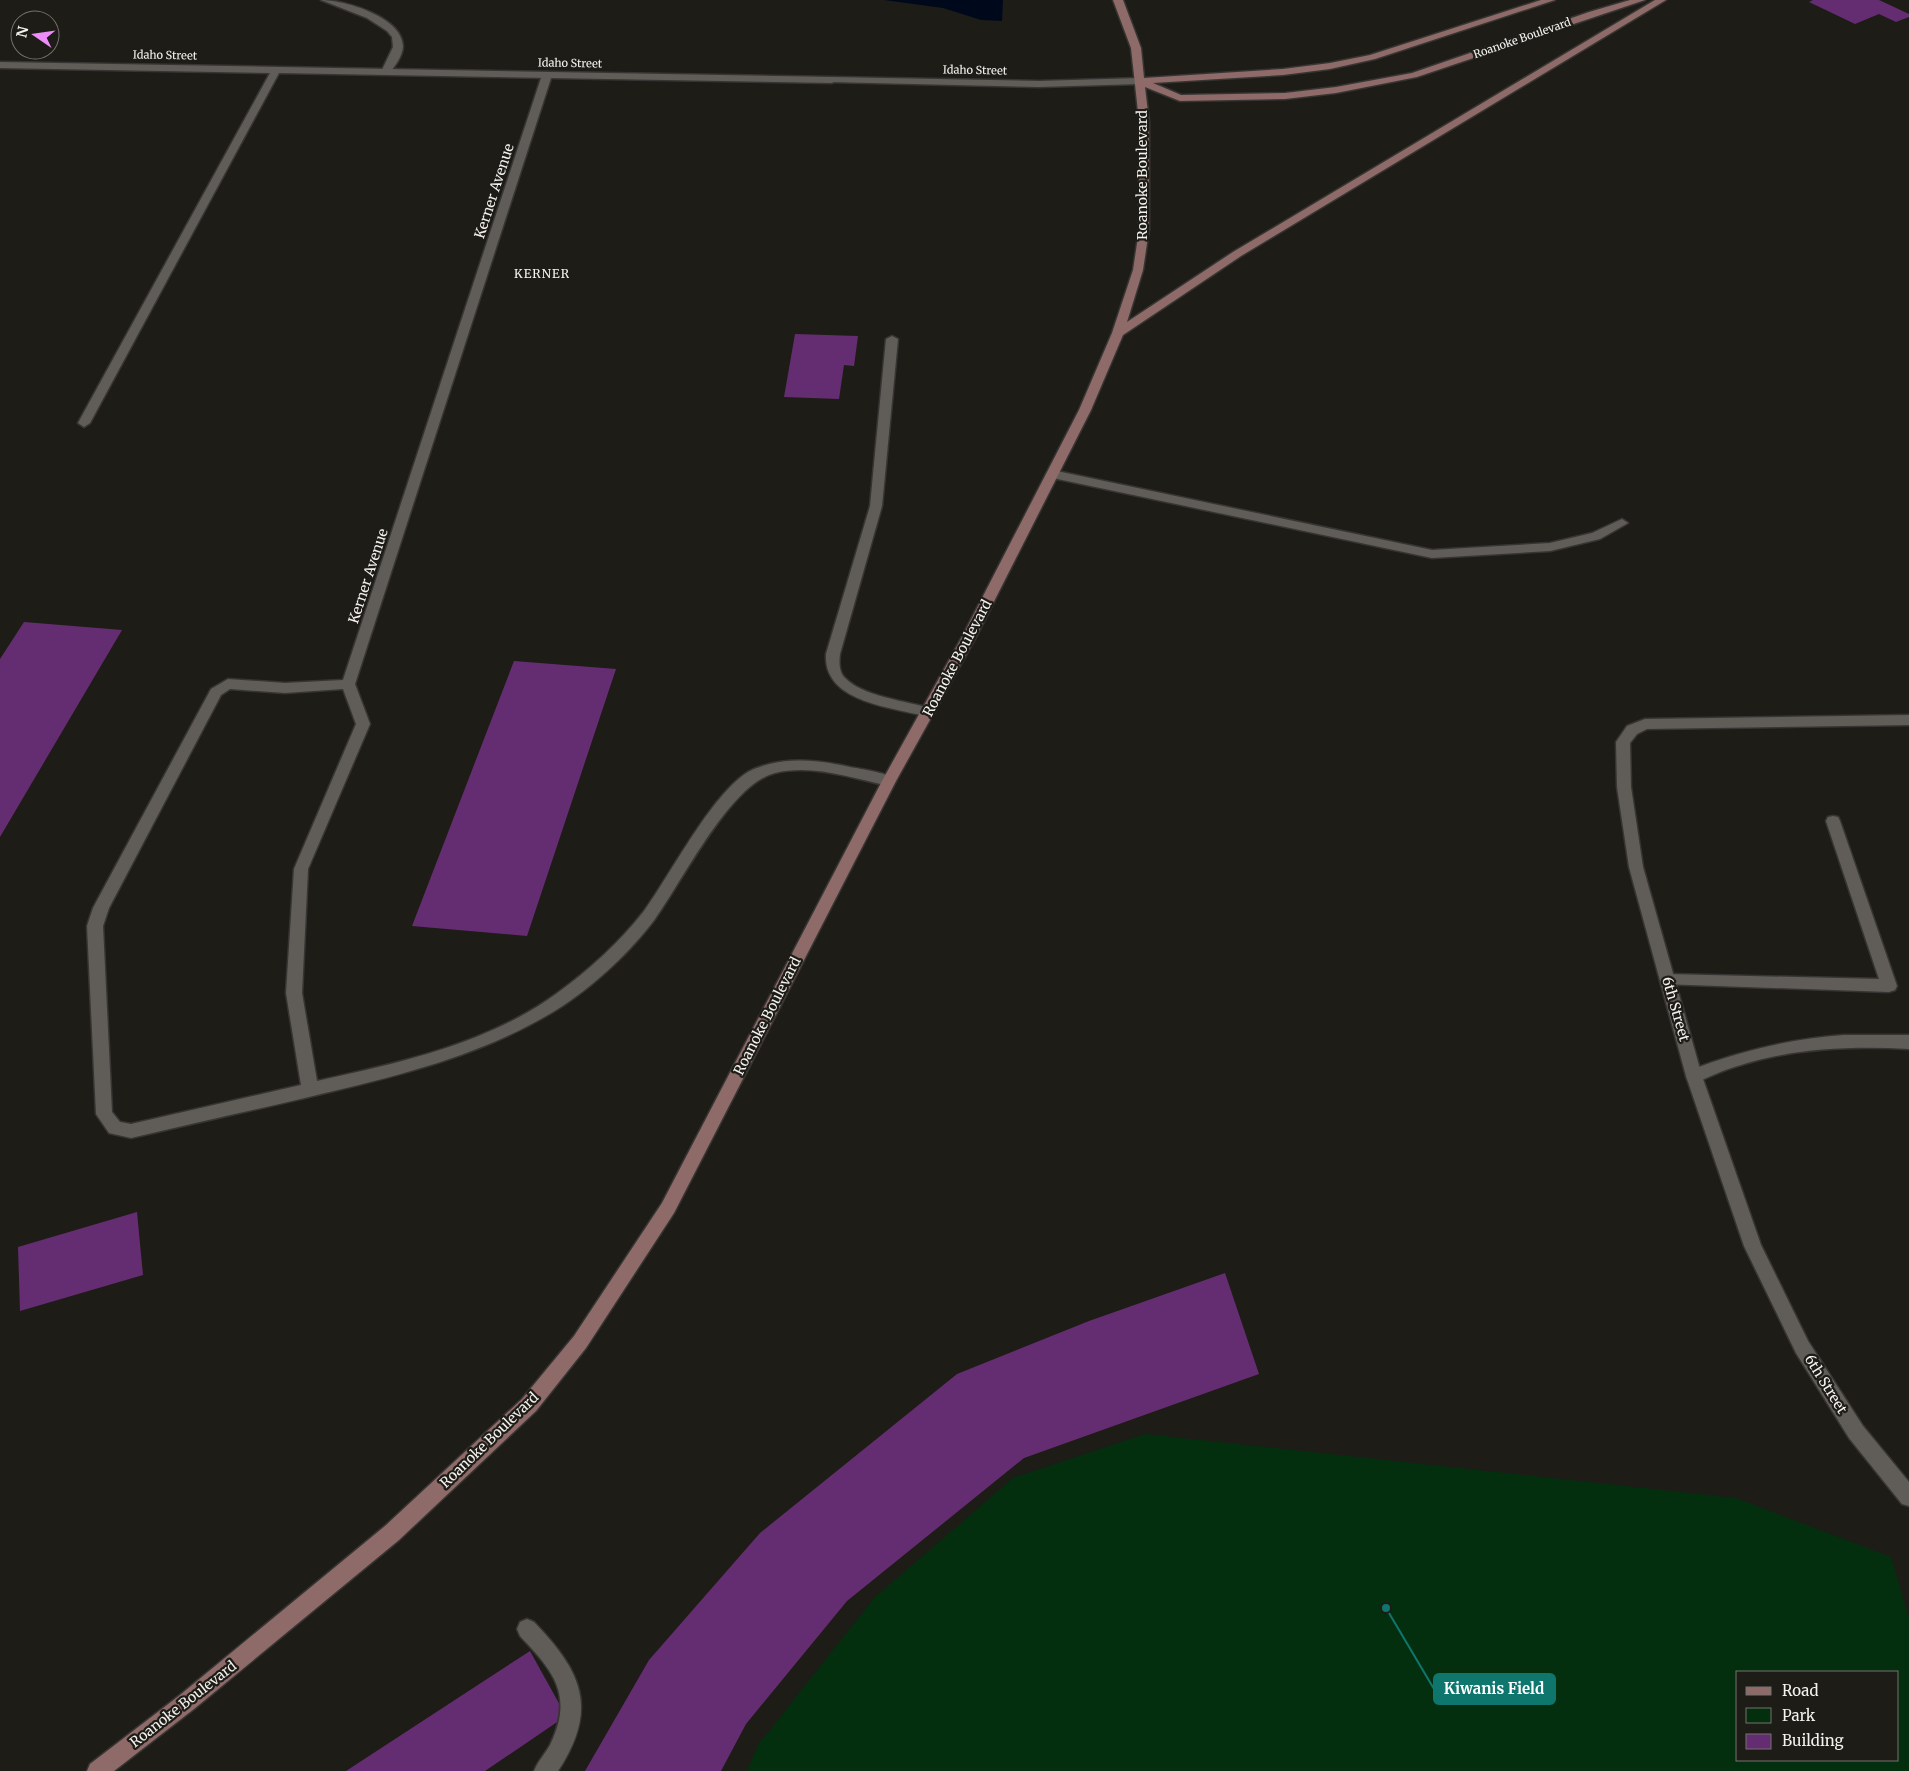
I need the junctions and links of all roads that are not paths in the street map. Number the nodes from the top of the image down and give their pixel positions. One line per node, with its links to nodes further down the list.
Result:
1 (326, 0): 8 (street)
2 (1118, 0): 10 (main road)
3 (1550, 0): 10 (main road, Roanoke Boulevard)
4 (1640, 0): 10 (main road, Roanoke Boulevard)
5 (1661, 0): 11 (main road)
6 (0, 65): 7 (street, Idaho Street)
7 (276, 70): 8 (street, Idaho Street); 13 (street)
8 (386, 72): 9 (street, Idaho Street)
9 (547, 75): 10 (street, Idaho Street); 16 (street, Kerner Avenue)
10 (1140, 81): 11 (main road, Roanoke Boulevard)
11 (1118, 333): 14 (main road, Roanoke Boulevard)
12 (892, 339): 17 (street)
13 (84, 423)
14 (1052, 474): 15 (street); 17 (main road, Roanoke Boulevard)
15 (1622, 524)
16 (348, 684): 24 (street); 24 (street)
17 (928, 712): 19 (main road, Roanoke Boulevard)
18 (1909, 720): 21 (street, 6th Street)
19 (889, 780): 24 (street); 27 (main road, Roanoke Boulevard)
20 (1833, 821): 21 (street)
21 (1668, 980): 23 (street, 6th Street)
22 (1909, 1042): 23 (street)
23 (1694, 1076): 25 (street, 6th Street)
24 (310, 1090)
25 (1909, 1497)
26 (527, 1629): 28 (street)
27 (97, 1771)
28 (544, 1771)

